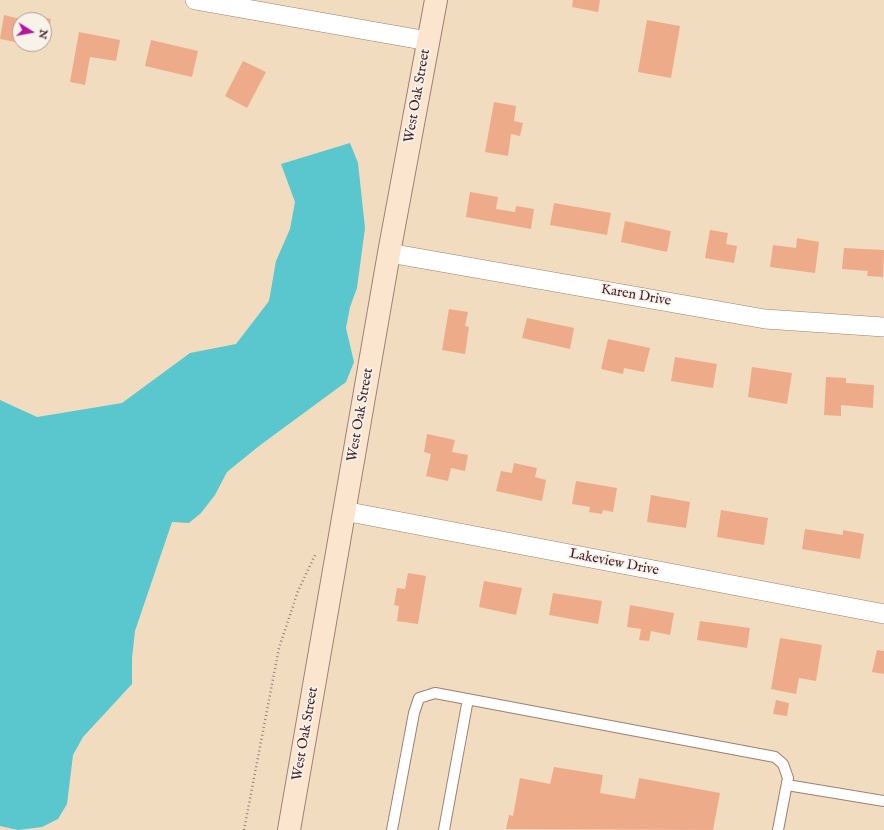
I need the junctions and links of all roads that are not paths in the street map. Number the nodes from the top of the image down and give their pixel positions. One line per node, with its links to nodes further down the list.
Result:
1 (195, 0): 3 (street)
2 (436, 0): 3 (main road, West Oak Street)
3 (428, 41): 4 (main road, West Oak Street)
4 (389, 253): 5 (street, Karen Drive); 6 (main road, West Oak Street)
5 (884, 327)
6 (344, 511): 7 (street, Lakeview Drive); 11 (main road, West Oak Street)
7 (884, 614)
8 (468, 699): 9 (lane); 12 (lane); 13 (lane)
9 (787, 785): 10 (lane); 14 (lane)
10 (884, 801)
11 (290, 830)
12 (392, 830)
13 (444, 830)
14 (778, 830)

